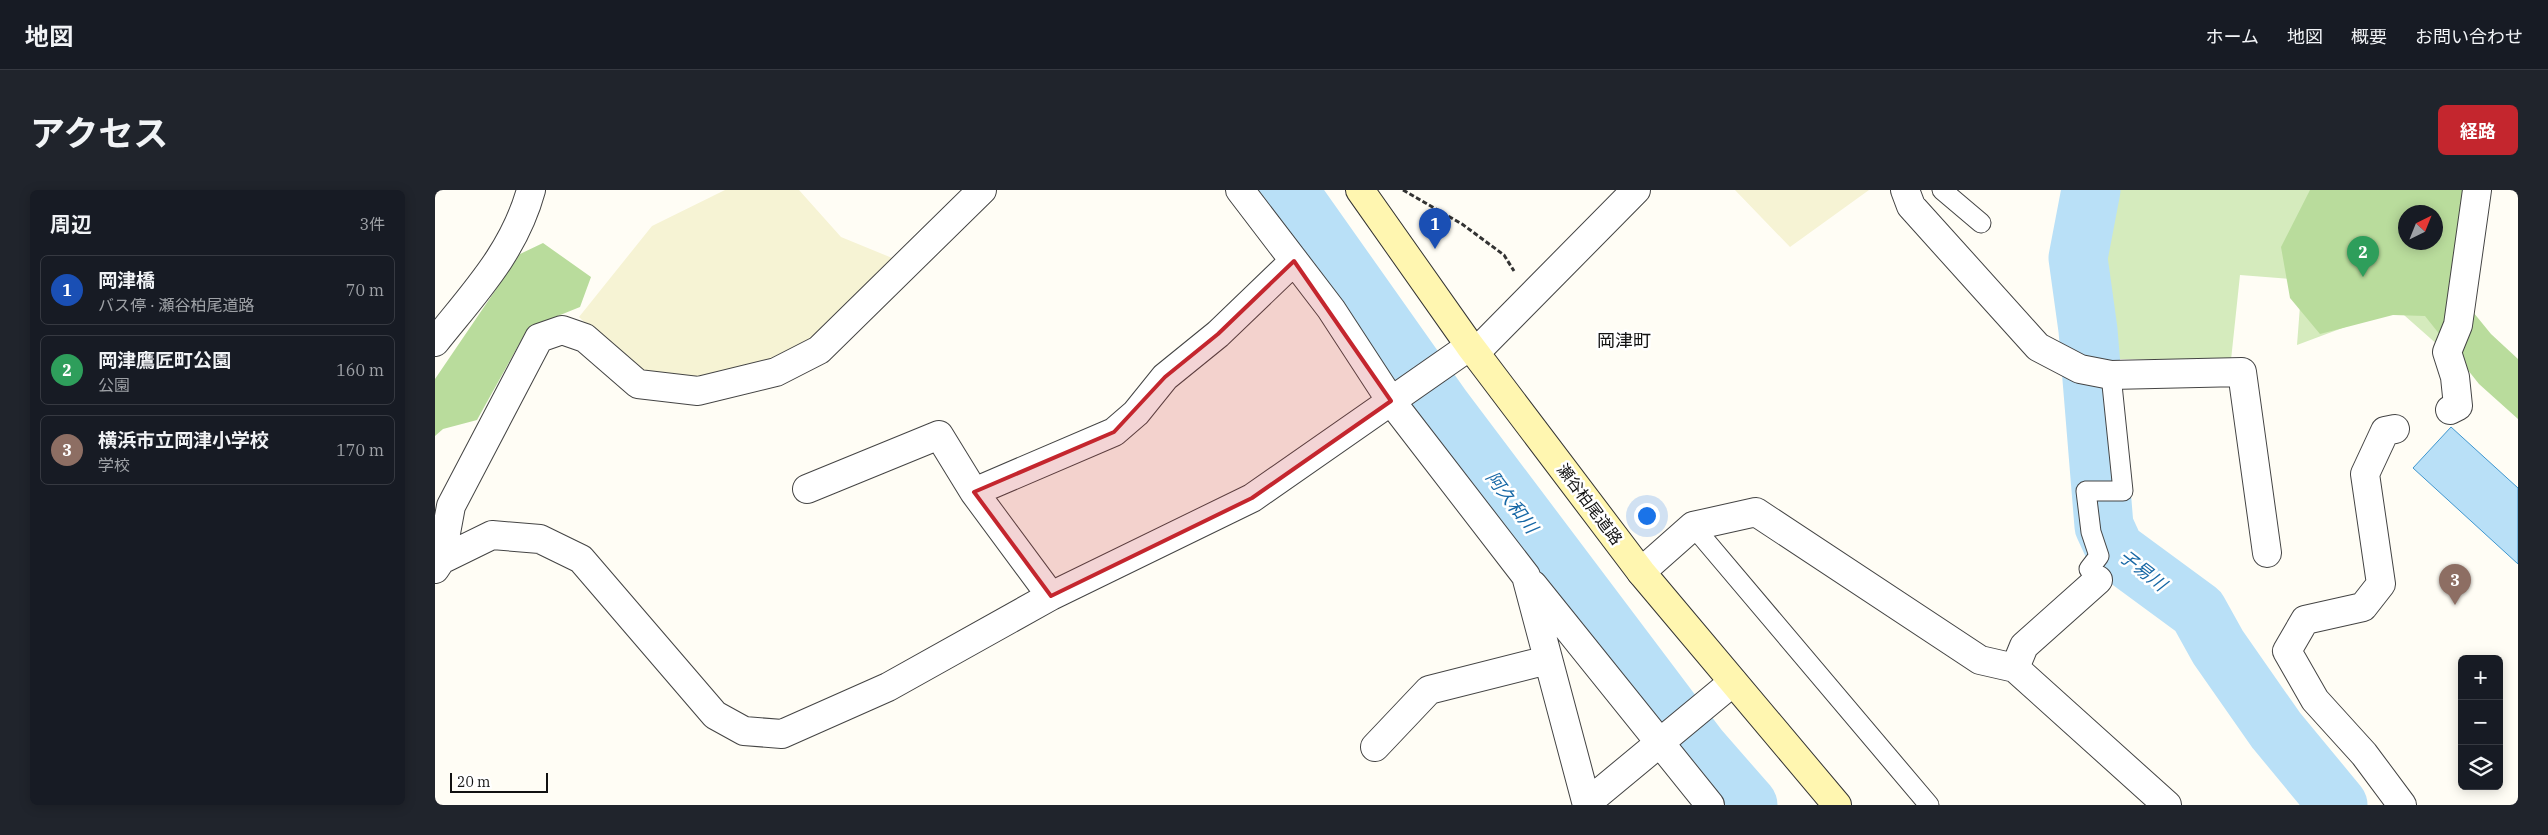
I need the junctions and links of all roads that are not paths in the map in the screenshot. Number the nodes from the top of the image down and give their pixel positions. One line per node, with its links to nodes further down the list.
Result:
1 (531, 190): 11 (street)
2 (982, 190): 21 (street)
3 (1360, 190): 12 (main road, 瀬谷柏尾道路)
4 (1635, 190): 12 (street)
5 (1905, 190): 13 (street)
6 (1942, 190): 9 (lane)
7 (2477, 190): 15 (street)
8 (1248, 193): 10 (street)
9 (1981, 223)
10 (1294, 261): 14 (street); 18 (street)
11 (435, 342)
12 (1473, 350): 14 (street); 22 (main road, 瀬谷柏尾道路)
13 (2111, 374): 20 (street); 24 (lane)
14 (1395, 398): 23 (street); 25 (street)
15 (2450, 410)
16 (2395, 429): 36 (street)
17 (807, 490): 18 (street)
18 (974, 492): 25 (street)
19 (1693, 526): 22 (street); 27 (street); 34 (lane)
20 (2267, 553)
21 (438, 565): 25 (street)
22 (1641, 572): 28 (main road, 瀬谷柏尾道路)
23 (1526, 576): 26 (street); 29 (street)
24 (2098, 580): 27 (street)
25 (1051, 596)
26 (1548, 660): 30 (street); 31 (street)
27 (2015, 668): 35 (street)
28 (1733, 682): 29 (street); 33 (main road, 瀬谷柏尾道路)
29 (1663, 740): 31 (street); 32 (street)
30 (1375, 747)
31 (1587, 804)
32 (1710, 805)
33 (1837, 805)
34 (1929, 805)
35 (2167, 805)
36 (2402, 805)

